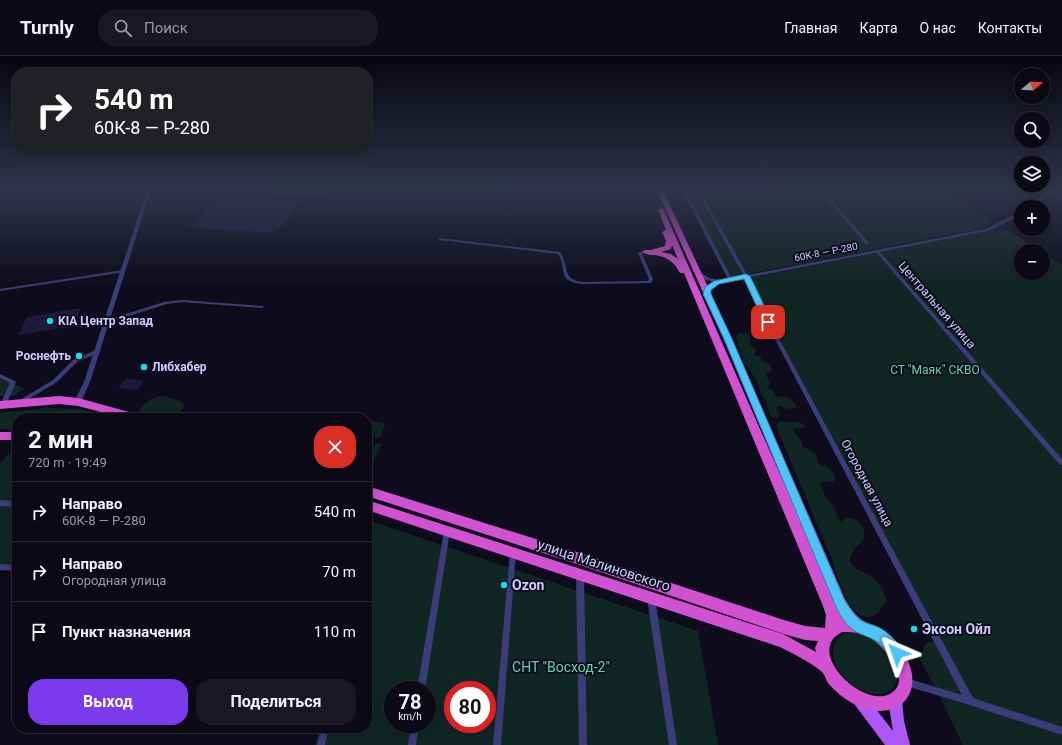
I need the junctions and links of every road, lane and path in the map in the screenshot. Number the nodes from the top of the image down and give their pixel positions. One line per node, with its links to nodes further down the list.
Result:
1 (139, 222): 12 (street)
2 (669, 222): 11 (highway)
3 (670, 222): 13 (highway); 17 (highway)
4 (699, 222): 15 (street)
5 (716, 222): 14 (street, Огородная улица)
6 (849, 222): 9 (street)
7 (1002, 222): 10 (street, 60К-8 — Р-280)
8 (440, 239): 11 (street)
9 (867, 243)
10 (877, 251): 14 (street, 60К-8 — Р-280); 31 (street, Центральная улица)
11 (647, 252): 17 (highway)
12 (123, 271): 16 (street); 20 (street)
13 (697, 272): 15 (street, 60К-8 — Р-280); 18 (highway)
14 (746, 276): 15 (street, 60К-8 — Р-280); 49 (street, Огородная улица)
15 (727, 280): 18 (street, 60К-8 — Р-280)
16 (0, 290)
17 (696, 290): 21 (highway)
18 (707, 294): 21 (highway)
19 (262, 307): 20 (street)
20 (106, 322): 22 (street)
21 (722, 339): 42 (highway); 43 (highway)
22 (98, 351): 25 (street); 26 (street)
23 (0, 376): 27 (street)
24 (29, 402): 25 (highway); 26 (highway); 27 (highway)
25 (78, 402): 28 (highway)
26 (19, 403): 27 (highway)
27 (1, 406)
28 (117, 413)
29 (0, 435): 30 (highway)
30 (12, 436)
31 (1062, 463)
32 (372, 494): 43 (highway, улица Малиновского)
33 (0, 503): 34 (street)
34 (12, 504)
35 (372, 507): 36 (highway, улица Малиновского)
36 (447, 531): 37 (highway, улица Малиновского); 45 (street)
37 (513, 552): 40 (highway, улица Малиновского); 55 (street)
38 (0, 567): 39 (street)
39 (12, 568)
40 (580, 574): 41 (highway, улица Малиновского); 56 (street)
41 (651, 598): 44 (highway, улица Малиновского); 57 (street)
42 (857, 625): 43 (highway); 46 (highway)
43 (829, 632): 44 (highway)
44 (826, 667): 47 (highway)
45 (422, 681)
46 (906, 682): 48 (highway); 49 (street)
47 (859, 699): 48 (highway); 58 (main road)
48 (895, 700): 59 (main road)
49 (970, 701): 50 (street)
50 (1062, 731)
51 (324, 733): 53 (street)
52 (414, 733): 54 (street)
53 (321, 745)
54 (412, 745)
55 (497, 745)
56 (583, 745)
57 (673, 745)
58 (893, 745)
59 (903, 745)

